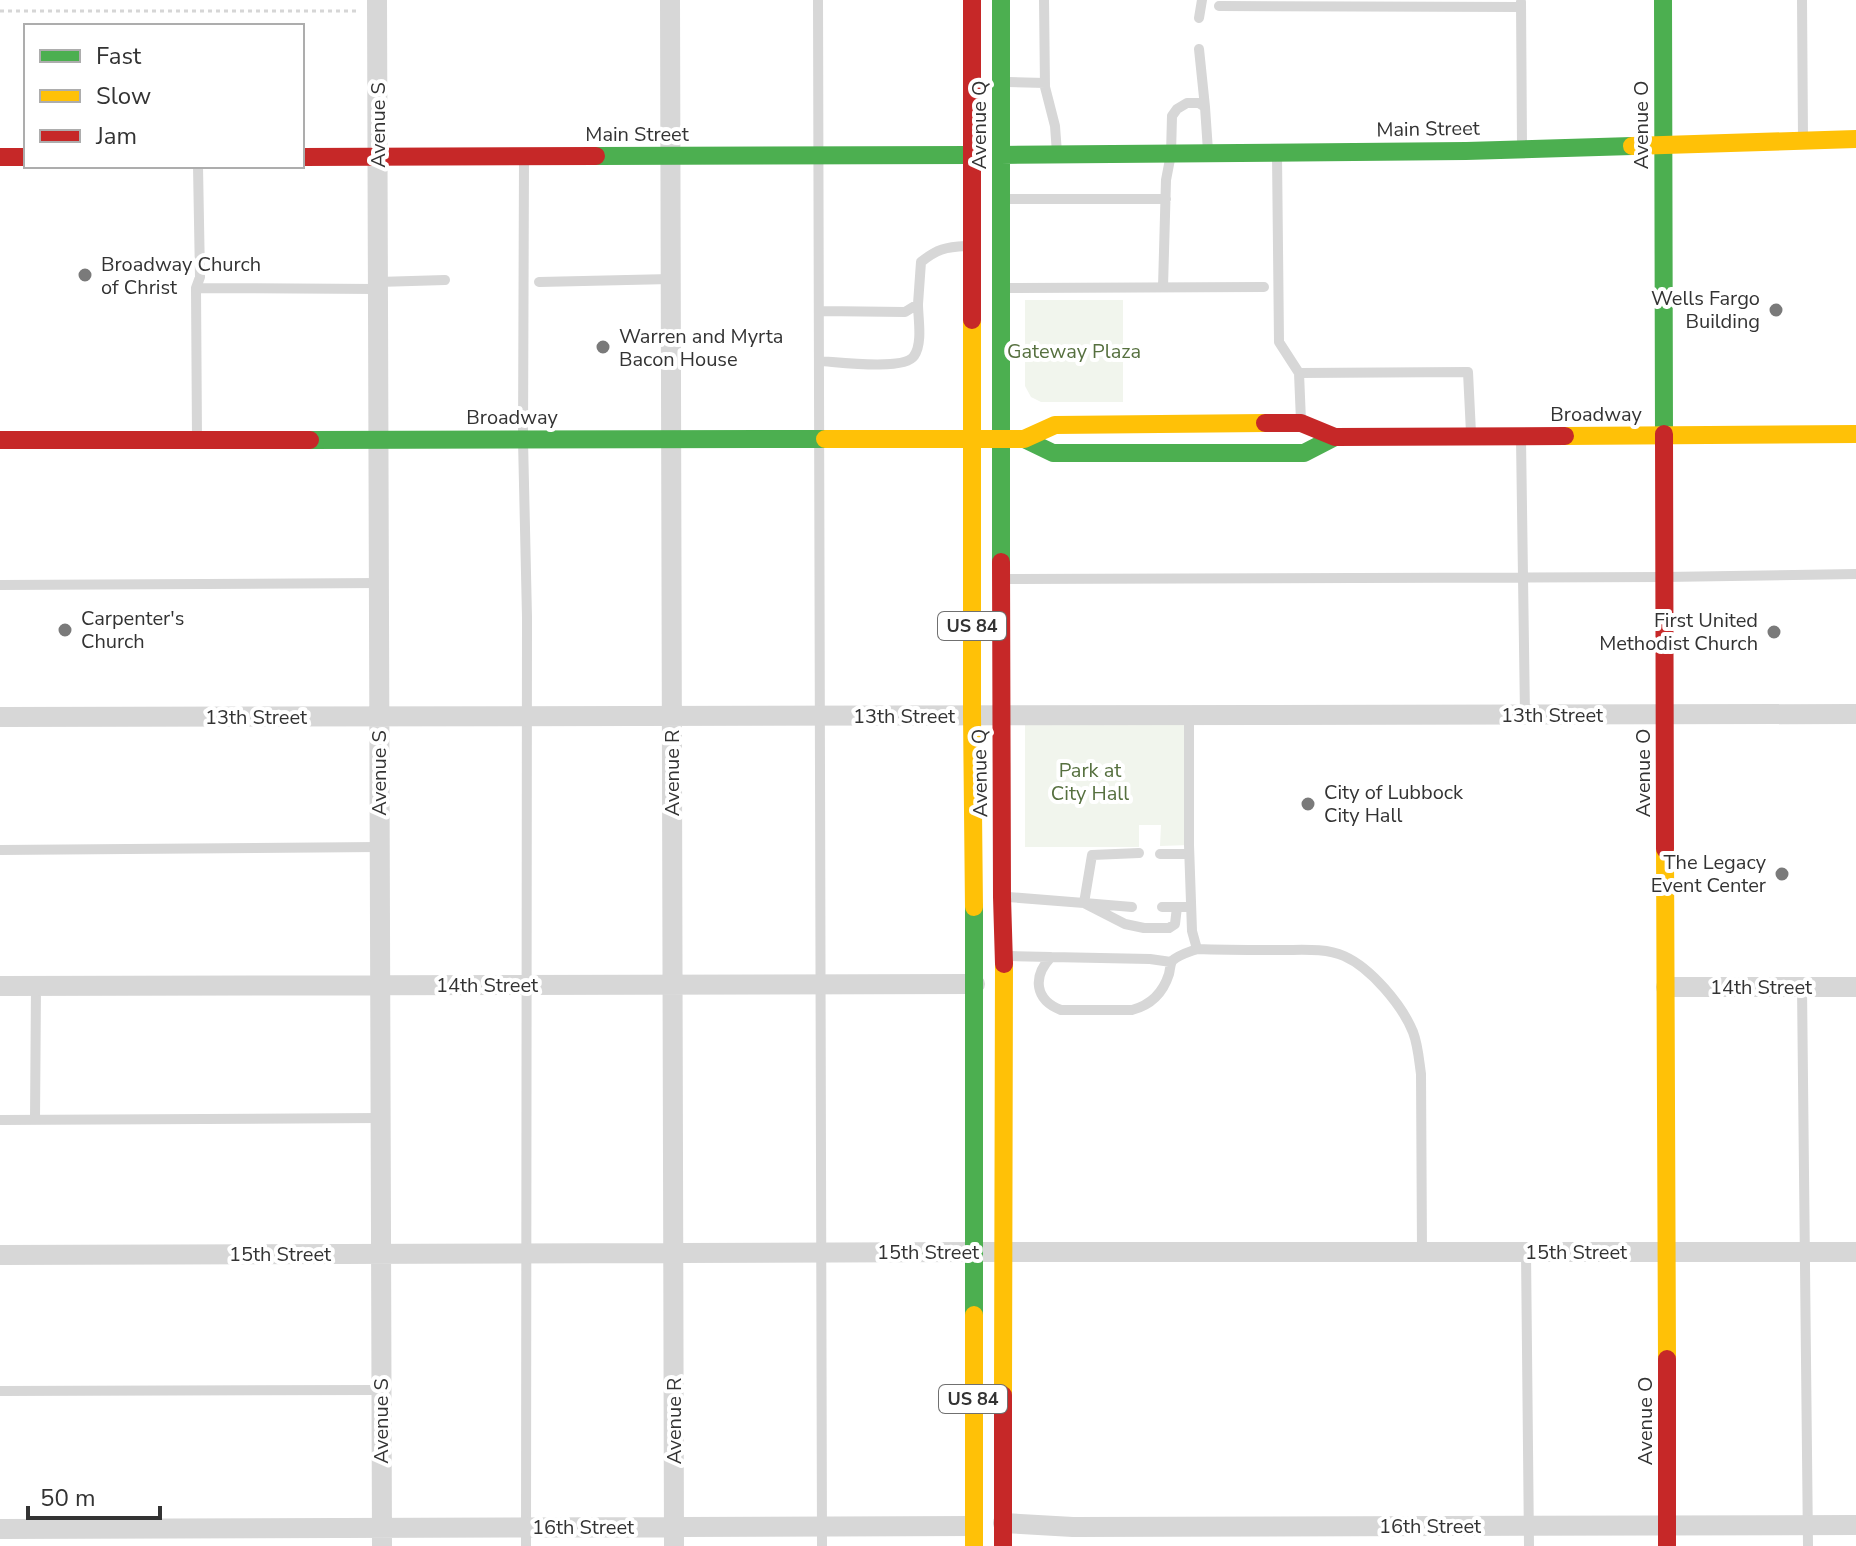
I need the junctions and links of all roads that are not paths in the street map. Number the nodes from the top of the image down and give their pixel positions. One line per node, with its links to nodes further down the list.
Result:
1 (670, 0): 29 (street, Avenue R)
2 (818, 0): 30 (lane)
3 (972, 0): 24 (main road, Avenue Q / US 84)
4 (1001, 0): 14 (main road, Avenue Q / US 84)
5 (1044, 0): 15 (lane)
6 (1202, 0): 12 (lane)
7 (1663, 0): 19 (main road, Avenue O)
8 (1802, 0): 18 (lane)
9 (1521, 3): 11 (lane); 20 (lane)
10 (377, 5): 27 (street, Avenue S)
11 (1219, 6)
12 (1199, 18)
13 (1199, 49): 16 (lane)
14 (1001, 82): 15 (lane); 25 (main road, Avenue Q / US 84)
15 (1045, 83): 26 (lane)
16 (1205, 107): 21 (lane); 23 (lane)
17 (1856, 139): 18 (main road, Main Street)
18 (1803, 141): 19 (main road, Main Street)
19 (1664, 144): 20 (main road, Main Street); 52 (main road, Avenue O)
20 (1522, 149): 22 (main road, Main Street)
21 (1208, 153): 22 (main road, Main Street); 23 (main road, Main Street)
22 (1277, 153): 49 (lane)
23 (1171, 154): 26 (main road, Main Street); 36 (lane)
24 (972, 155): 30 (main road, Main Street); 37 (main road, Avenue Q / US 84)
25 (1001, 155): 26 (main road, Main Street); 35 (main road, Avenue Q / US 84)
26 (1057, 155)
27 (378, 156): 28 (main road, Main Street); 33 (main road, Main Street); 41 (street, Avenue S)
28 (524, 156): 29 (main road, Main Street); 64 (lane)
29 (670, 156): 30 (main road, Main Street); 38 (street, Avenue R)
30 (819, 156): 47 (lane)
31 (0, 157): 32 (main road)
32 (24, 157)
33 (304, 157)
34 (198, 168): 44 (lane)
35 (1001, 199): 36 (lane); 45 (main road, Avenue Q / US 84)
36 (1166, 199): 42 (lane)
37 (972, 246): 46 (lane); 59 (main road, Avenue Q / US 84)
38 (671, 279): 40 (lane); 58 (street, Avenue R)
39 (445, 280): 41 (lane)
40 (539, 282)
41 (378, 285): 44 (lane); 57 (street, Avenue S)
42 (1163, 287): 43 (lane); 45 (lane)
43 (1264, 287)
44 (196, 288): 63 (lane)
45 (1000, 288): 60 (main road, Avenue Q / US 84)
46 (918, 304): 47 (lane); 48 (lane)
47 (820, 311): 48 (lane)
48 (820, 361): 56 (lane)
49 (1299, 373): 50 (lane); 54 (lane)
50 (1301, 423): 53 (main road, Broadway); 61 (main road, Broadway)
51 (1856, 434): 52 (main road, Broadway)
52 (1665, 436): 55 (main road, Broadway); 67 (main road, Avenue O)
53 (1335, 437): 54 (main road, Broadway); 61 (main road, Broadway)
54 (1471, 437): 55 (main road, Broadway)
55 (1521, 437): 66 (lane)
56 (820, 438): 58 (main road, Broadway); 59 (main road, Broadway); 78 (lane)
57 (378, 439): 63 (main road, Broadway); 64 (main road, Broadway); 69 (street, Avenue S)
58 (671, 439): 64 (main road, Broadway); 77 (street, Avenue R)
59 (972, 439): 60 (main road, Broadway); 72 (main road, Avenue Q / US 84)
60 (1000, 439): 61 (main road, Broadway); 68 (main road, Avenue Q / US 84)
61 (1024, 439)
62 (0, 440): 63 (main road, Broadway)
63 (197, 440)
64 (523, 440): 81 (lane)
65 (1856, 574): 67 (lane)
66 (1523, 577): 67 (lane); 68 (lane); 75 (lane)
67 (1665, 577): 76 (main road, Avenue O)
68 (1000, 579): 73 (main road, Avenue Q / US 84)
69 (379, 583): 70 (lane); 80 (street, Avenue S)
70 (0, 585)
71 (1856, 714): 76 (street, 13th Street)
72 (972, 715): 73 (street, 13th Street); 78 (street, 13th Street); 100 (main road, Avenue Q / US 84)
73 (1001, 715): 74 (street, 13th Street); 87 (main road, Avenue Q / US 84)
74 (1189, 715): 75 (street, 13th Street); 86 (lane)
75 (1525, 715): 76 (street, 13th Street)
76 (1665, 715): 104 (main road, Avenue O)
77 (672, 716): 78 (street, 13th Street); 81 (street, 13th Street); 98 (street, Avenue R)
78 (820, 716): 99 (lane)
79 (0, 717): 80 (street, 13th Street)
80 (379, 717): 81 (street, 13th Street); 82 (street, Avenue S)
81 (527, 717): 97 (lane)
82 (379, 847): 83 (lane); 101 (street, Avenue S)
83 (0, 850)
84 (1139, 853): 88 (lane)
85 (1160, 854): 86 (lane)
86 (1189, 854): 92 (lane)
87 (1002, 897): 88 (lane); 94 (main road, Avenue Q / US 84)
88 (1084, 903): 89 (lane); 91 (lane)
89 (1132, 907)
90 (1162, 907): 91 (lane)
91 (1177, 907): 92 (lane)
92 (1191, 907): 93 (lane)
93 (1197, 949): 96 (lane); 112 (lane)
94 (1004, 956): 95 (lane); 111 (main road, Avenue Q / US 84)
95 (1051, 957): 96 (lane); 96 (lane)
96 (1171, 962)
97 (526, 984): 98 (street, 14th Street); 101 (street, 14th Street); 120 (lane)
98 (673, 984): 99 (street, 14th Street); 117 (street, Avenue R)
99 (821, 984): 100 (street, 14th Street); 118 (lane)
100 (975, 984): 110 (main road, Avenue Q / US 84)
101 (380, 985): 103 (street, 14th Street); 107 (street, Avenue S)
102 (0, 986): 103 (street, 14th Street)
103 (36, 986): 109 (lane)
104 (1666, 987): 105 (street, 14th Street); 114 (main road, Avenue O)
105 (1802, 987): 106 (street, 14th Street); 115 (lane)
106 (1856, 987)
107 (380, 1118): 109 (lane); 119 (street, Avenue S)
108 (0, 1120): 109 (lane)
109 (35, 1120)
110 (974, 1252): 111 (street, 15th Street); 118 (street, 15th Street); 129 (main road, Avenue Q / US 84)
111 (1004, 1252): 112 (street, 15th Street); 124 (main road, Avenue Q / US 84)
112 (1422, 1252): 113 (street, 15th Street)
113 (1526, 1252): 114 (street, 15th Street); 130 (lane)
114 (1666, 1252): 115 (street, 15th Street); 131 (main road, Avenue O)
115 (1805, 1252): 116 (street, 15th Street); 125 (lane)
116 (1856, 1252)
117 (673, 1253): 118 (street, 15th Street); 120 (street, 15th Street); 134 (street, Avenue R)
118 (822, 1253): 128 (lane)
119 (380, 1254): 120 (street, 15th Street); 121 (street, 15th Street); 122 (street, Avenue S)
120 (526, 1254): 133 (lane)
121 (0, 1255)
122 (381, 1390): 123 (lane); 132 (street, Avenue S)
123 (0, 1391)
124 (1003, 1523): 130 (street, 16th Street); 135 (main road, Avenue Q / US 84)
125 (1808, 1525): 126 (street, 16th Street); 131 (street, 16th Street); 136 (lane)
126 (1856, 1525)
127 (0, 1529): 132 (street, 16th Street)
128 (822, 1536): 129 (street, 16th Street); 134 (street, 16th Street)
129 (974, 1536)
130 (1529, 1536): 131 (street, 16th Street)
131 (1667, 1536)
132 (382, 1537): 133 (street, 16th Street)
133 (526, 1537): 134 (street, 16th Street)
134 (674, 1537)
135 (1003, 1546)
136 (1808, 1546)

